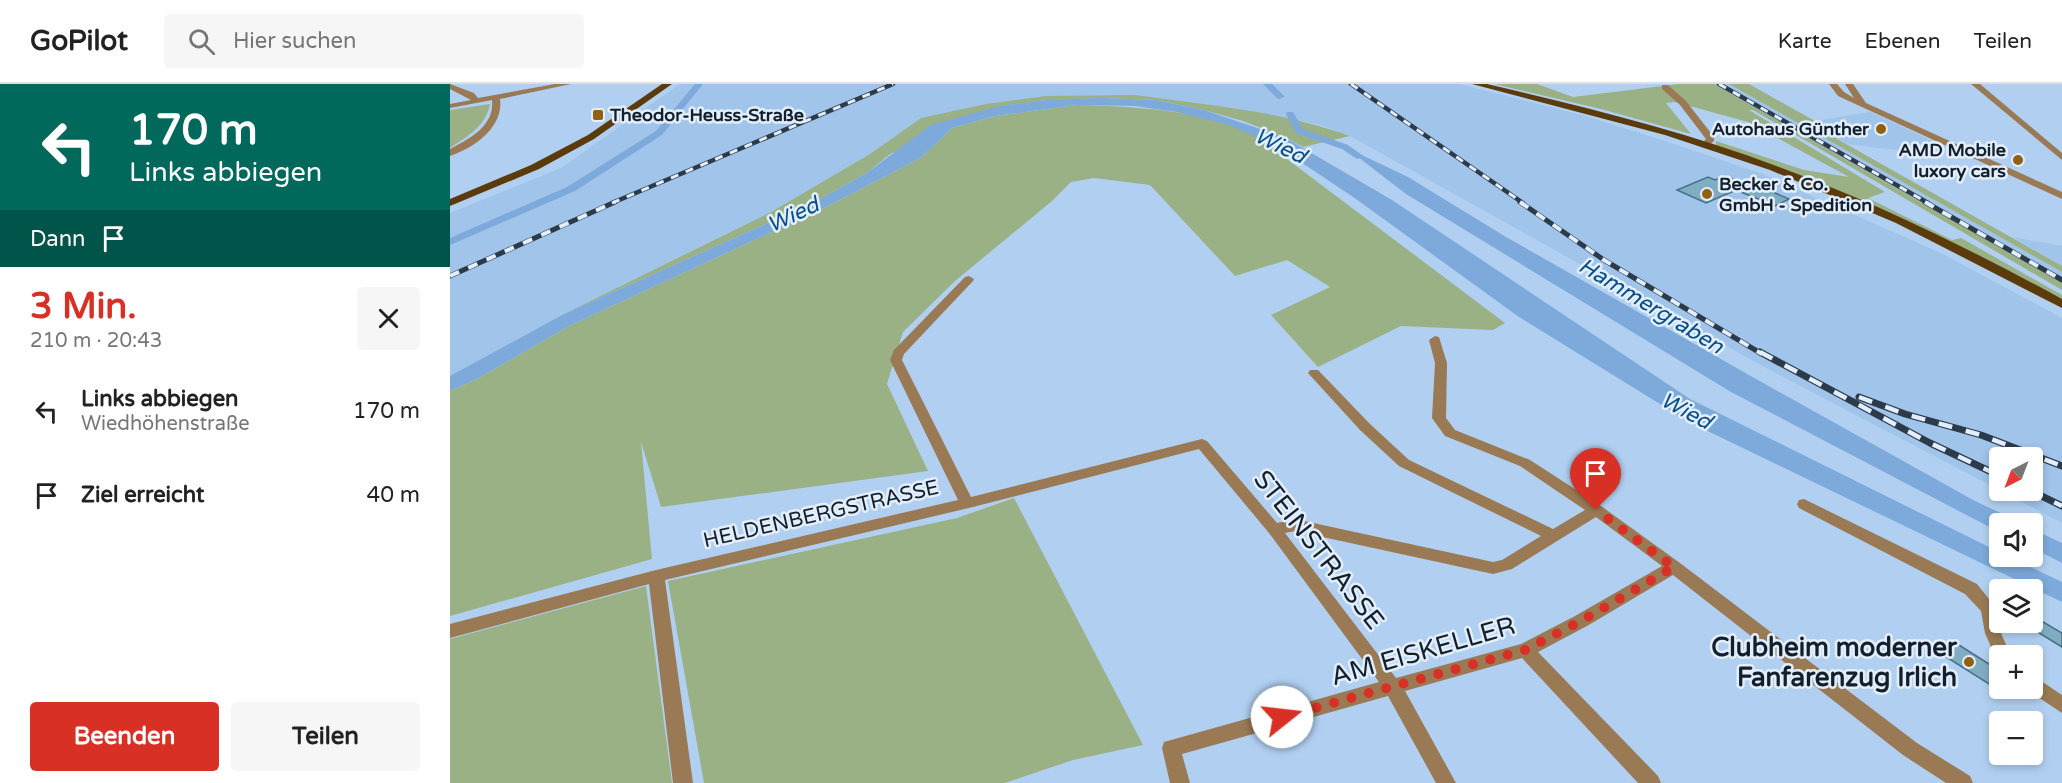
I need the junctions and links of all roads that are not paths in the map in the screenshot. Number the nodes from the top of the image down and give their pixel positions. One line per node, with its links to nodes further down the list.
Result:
1 (567, 84): 10 (street)
2 (653, 84): 15 (main road)
3 (668, 84): 15 (main road)
4 (1476, 84): 14 (main road)
5 (1833, 84): 12 (street)
6 (1849, 84): 12 (street)
7 (1975, 84): 17 (street)
8 (450, 86): 11 (street)
9 (1665, 87): 14 (street)
10 (496, 99): 11 (street); 16 (street)
11 (477, 102): 13 (street)
12 (1863, 104): 18 (street)
13 (450, 106)
14 (1705, 144): 21 (main road)
15 (574, 145): 19 (main road)
16 (450, 153)
17 (2062, 157)
18 (2062, 196)
19 (450, 203)
20 (969, 279): 25 (street)
21 (2062, 304)
22 (1435, 340): 27 (street)
23 (1314, 373): 29 (street)
24 (1202, 444): 25 (street, HELDENBERGSTRASSE); 28 (street, STEINSTRASSE)
25 (968, 503): 31 (street, HELDENBERGSTRASSE)
26 (1804, 504): 33 (street)
27 (1596, 510): 29 (street); 30 (street)
28 (1274, 529): 29 (street); 35 (street, STEINSTRASSE)
29 (1552, 535)
30 (1674, 567): 34 (street, AM EISKELLER); 42 (street)
31 (656, 576): 32 (street, HELDENBERGSTRASSE); 38 (street)
32 (450, 631)
33 (1998, 645)
34 (1525, 650): 35 (street, AM EISKELLER); 41 (street)
35 (1393, 687): 39 (street, AM EISKELLER); 40 (street, STEINSTRASSE)
36 (2043, 691): 37 (street)
37 (2062, 705)
38 (683, 783)
39 (1179, 783)
40 (1446, 783)
41 (1651, 783)
42 (1963, 783)

